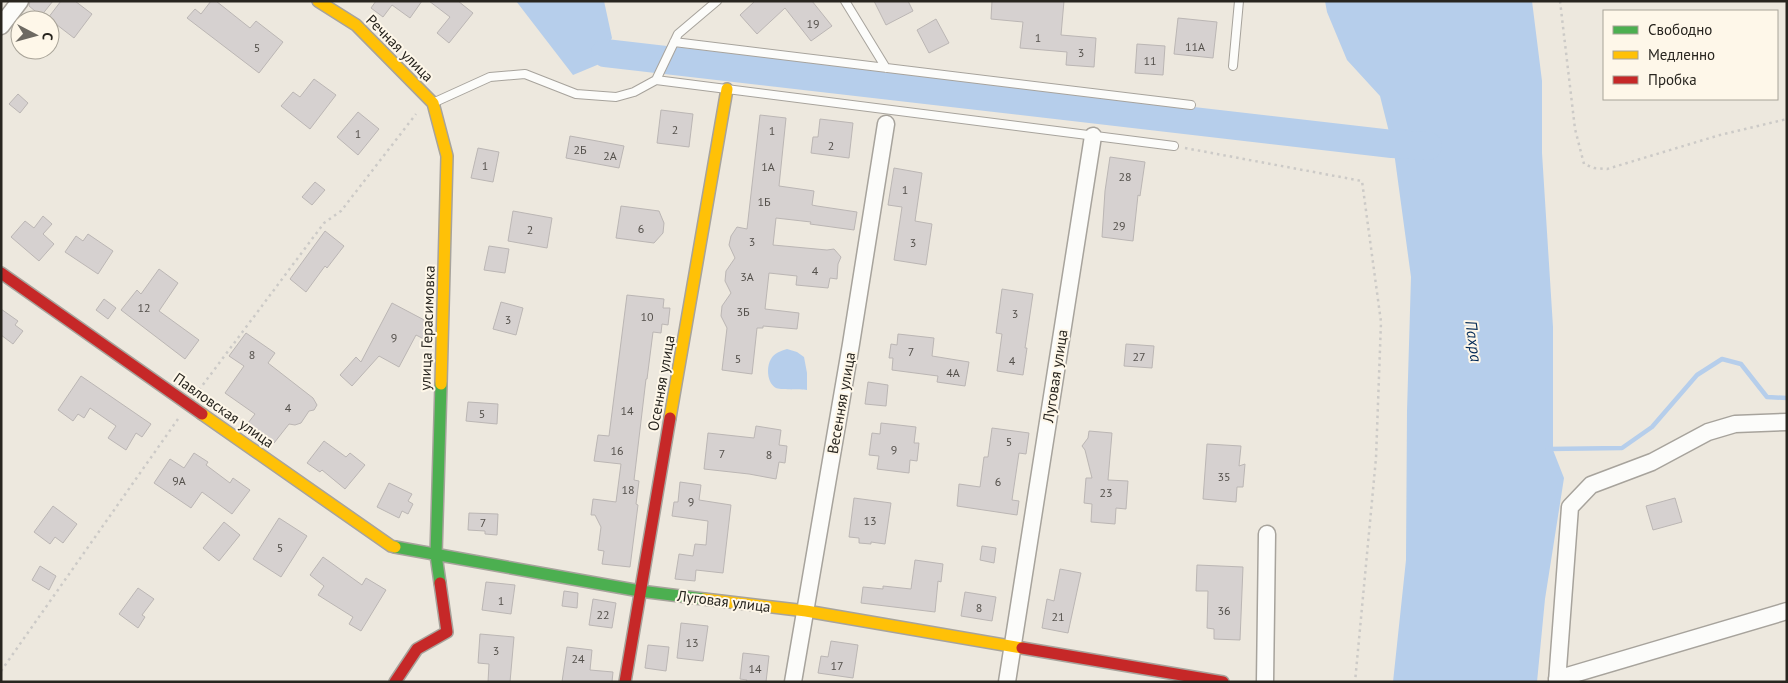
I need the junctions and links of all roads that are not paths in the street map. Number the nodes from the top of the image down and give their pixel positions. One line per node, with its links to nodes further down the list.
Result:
1 (20, 1): 6 (street)
2 (318, 1): 12 (street, Речная улица)
3 (718, 1): 7 (lane)
4 (845, 1): 9 (lane)
5 (1239, 1): 8 (lane)
6 (1, 26)
7 (674, 42): 9 (lane); 10 (lane)
8 (1233, 66)
9 (886, 68): 13 (lane)
10 (656, 80): 11 (lane); 12 (lane)
11 (727, 90): 15 (lane); 21 (street, Осенняя улица)
12 (431, 100): 20 (street, улица Герасимовка)
13 (1191, 105)
14 (886, 124): 22 (street, Весенняя улица)
15 (1092, 136): 16 (lane); 24 (street, Луговая улица)
16 (1174, 146)
17 (1, 274): 20 (street, Павловская улица)
18 (1787, 422): 26 (street)
19 (1268, 534): 32 (street)
20 (436, 555): 21 (street, Луговая улица); 27 (street, улица Герасимовка)
21 (640, 591): 22 (street, Луговая улица); 28 (street, Осенняя улица)
22 (806, 611): 24 (street, Луговая улица); 29 (street, Весенняя улица)
23 (1787, 611): 26 (street)
24 (1012, 645): 25 (street, Луговая улица); 30 (street, Луговая улица)
25 (1193, 679): 31 (street, Луговая улица)
26 (1557, 680)
27 (395, 682)
28 (626, 682)
29 (793, 682)
30 (1007, 682)
31 (1223, 682)
32 (1265, 682)

